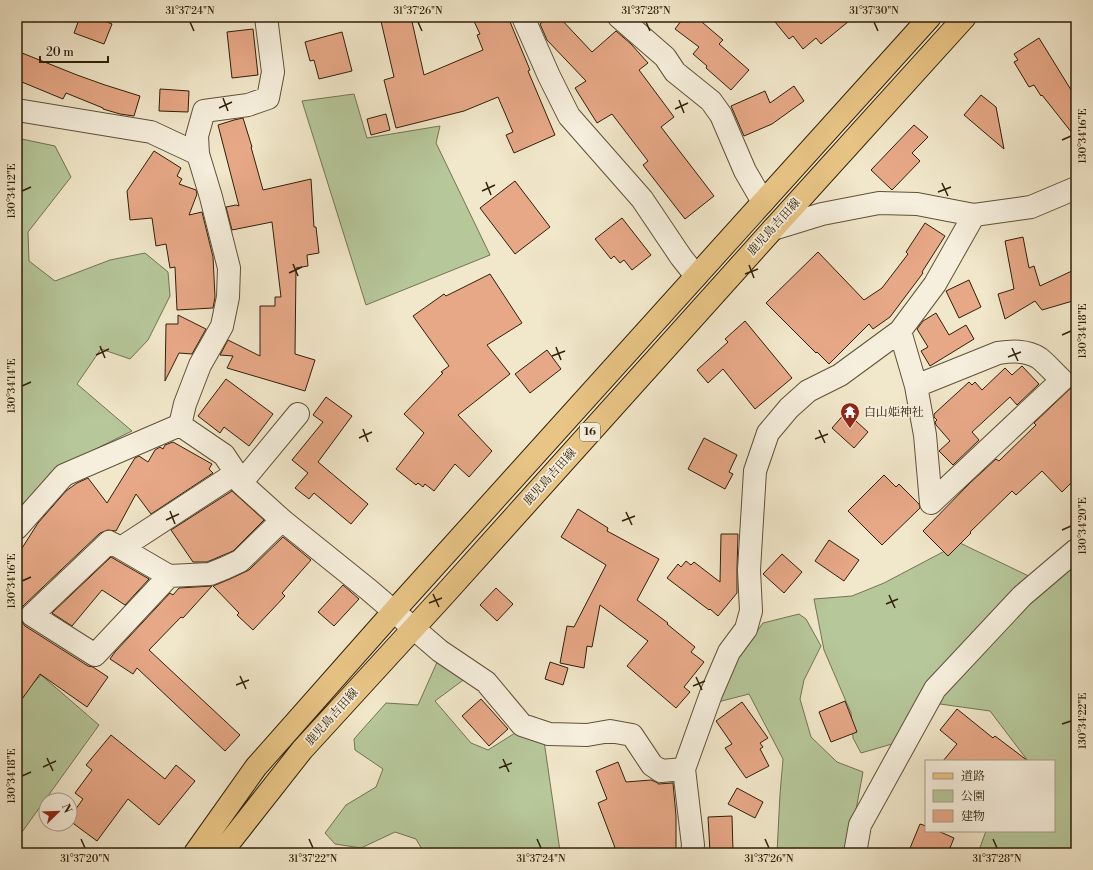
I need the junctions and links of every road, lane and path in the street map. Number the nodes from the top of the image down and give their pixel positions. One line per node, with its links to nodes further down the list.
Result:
1 (266, 17): 7 (street)
2 (523, 17): 12 (street)
3 (618, 17): 9 (street)
4 (930, 17): 9 (main road, 鹿児島吉田線 / 16)
5 (965, 17): 11 (main road, 鹿児島吉田線 / 16)
6 (17, 110): 7 (street)
7 (198, 154): 16 (street)
8 (1076, 188): 10 (street)
9 (763, 202): 12 (main road, 鹿児島吉田線 / 16)
10 (974, 215): 11 (street); 13 (street)
11 (773, 229): 24 (main road, 鹿児島吉田線 / 16)
12 (696, 276): 23 (main road, 鹿児島吉田線 / 16)
13 (900, 331): 14 (street); 25 (street)
14 (916, 386): 14 (street)
15 (298, 414): 17 (street)
16 (180, 425): 17 (street); 19 (street)
17 (238, 478): 18 (street); 20 (street)
18 (282, 520): 22 (street); 23 (street)
19 (17, 528)
20 (121, 548): 22 (street); 22 (street)
21 (1076, 550): 29 (street)
22 (168, 576)
23 (394, 611): 24 (street); 26 (main road, 鹿児島吉田線 / 16)
24 (413, 628): 25 (street); 27 (main road, 鹿児島吉田線 / 16)
25 (684, 769): 28 (street)
26 (195, 853)
27 (221, 853)
28 (692, 853)
29 (854, 853)

